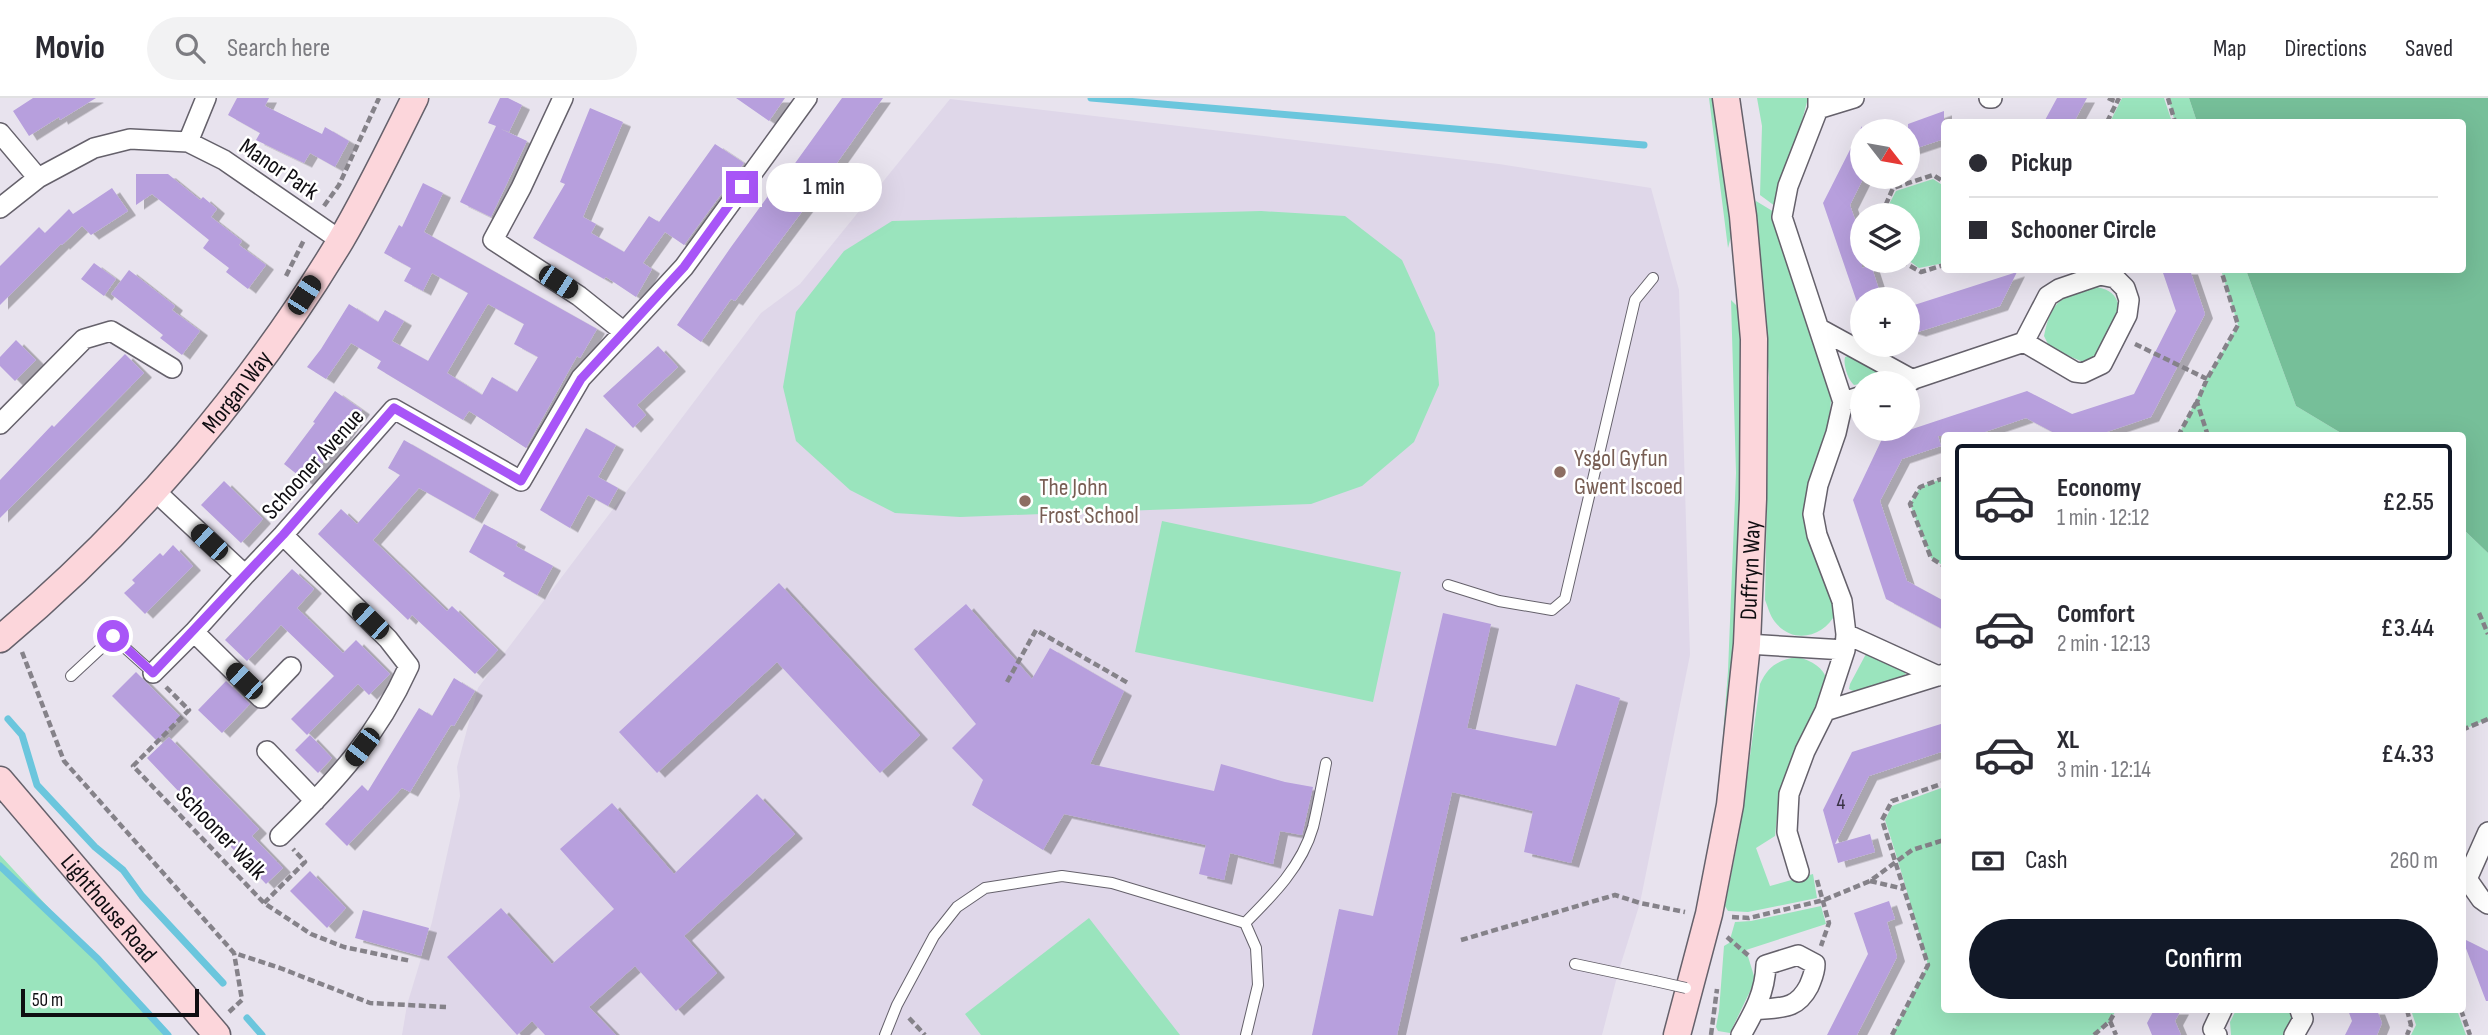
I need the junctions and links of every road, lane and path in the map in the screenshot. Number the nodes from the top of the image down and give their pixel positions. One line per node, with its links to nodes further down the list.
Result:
1 (206, 98): 14 (street)
2 (415, 98): 19 (street, Morgan Way)
3 (563, 98): 25 (street)
4 (807, 98): 25 (street)
5 (1726, 98): 49 (street, Duffryn Way)
6 (1854, 98): 10 (street)
7 (2108, 98): 9 (path)
8 (2168, 98): 12 (path)
9 (2118, 100): 11 (path)
10 (1818, 103): 24 (street)
11 (2108, 119)
12 (2174, 119)
13 (0, 133): 15 (street)
14 (188, 142): 15 (street, Manor Park); 19 (street, Manor Park)
15 (38, 178): 18 (street, Manor Park)
16 (1941, 180): 17 (path)
17 (1887, 203)
18 (0, 208)
19 (340, 240): 39 (street, Morgan Way)
20 (1941, 266): 21 (path)
21 (1920, 271)
22 (2222, 273): 31 (path)
23 (1653, 278): 43 (lane)
24 (1820, 329): 29 (street); 33 (street)
25 (624, 332): 40 (street, Schooner Avenue)
26 (2118, 335): 27 (street); 27 (street); 31 (path)
27 (2024, 342): 30 (street)
28 (172, 368): 35 (street)
29 (1890, 371)
30 (1920, 378)
31 (2207, 379): 34 (path)
32 (1850, 400): 33 (street)
33 (1843, 402): 48 (street)
34 (2197, 402): 36 (path); 37 (path)
35 (0, 424)
36 (2180, 432)
37 (2207, 432)
38 (1941, 479): 41 (path)
39 (155, 491): 42 (street); 47 (street, Morgan Way)
40 (283, 535): 42 (street, Schooner Avenue); 63 (street)
41 (1941, 564)
42 (245, 575): 45 (street, Schooner Avenue)
43 (1448, 585)
44 (2479, 613): 46 (path)
45 (194, 632): 50 (street); 51 (street, Schooner Avenue)
46 (2488, 634)
47 (5, 635): 73 (path)
48 (1846, 642): 49 (street); 52 (street); 56 (street)
49 (1747, 644): 78 (street, Duffryn Way)
50 (292, 667)
51 (153, 673): 53 (lane); 69 (path, Schooner Walk)
52 (1941, 675): 56 (street)
53 (71, 676)
54 (1007, 682): 55 (path)
55 (1128, 683)
56 (1825, 711): 66 (street)
57 (2488, 719): 58 (path)
58 (2466, 728)
59 (267, 751): 63 (street)
60 (1326, 763): 71 (lane)
61 (0, 780): 87 (street, Lighthouse Road)
62 (1941, 784): 68 (path)
63 (315, 801): 65 (street)
64 (2488, 832): 70 (street)
65 (280, 836): 69 (path)
66 (1799, 872): 76 (path)
67 (1870, 881): 68 (path)
68 (1905, 889): 92 (path)
69 (264, 903): 74 (path, Schooner Walk)
70 (2488, 904)
71 (1245, 923): 88 (lane); 89 (lane)
72 (1723, 934): 77 (path)
73 (234, 953): 79 (path); 87 (path)
74 (411, 961)
75 (1575, 964): 78 (lane, bridge)
76 (1815, 964): 77 (street); 80 (street)
77 (1766, 965): 80 (street)
78 (1688, 989): 90 (street, Duffryn Way)
79 (446, 1007)
80 (1755, 1010): 91 (street)
81 (2114, 1013): 86 (path)
82 (2221, 1013): 95 (street)
83 (2301, 1013): 96 (street)
84 (2407, 1013): 97 (path)
85 (2462, 1013): 98 (path)
86 (2110, 1021): 93 (path); 94 (path)
87 (214, 1031)
88 (885, 1035)
89 (1246, 1035)
90 (1677, 1035)
91 (1741, 1035)
92 (1892, 1035)
93 (2094, 1035)
94 (2116, 1035)
95 (2217, 1035)
96 (2294, 1035)
97 (2407, 1035)
98 (2470, 1035)

